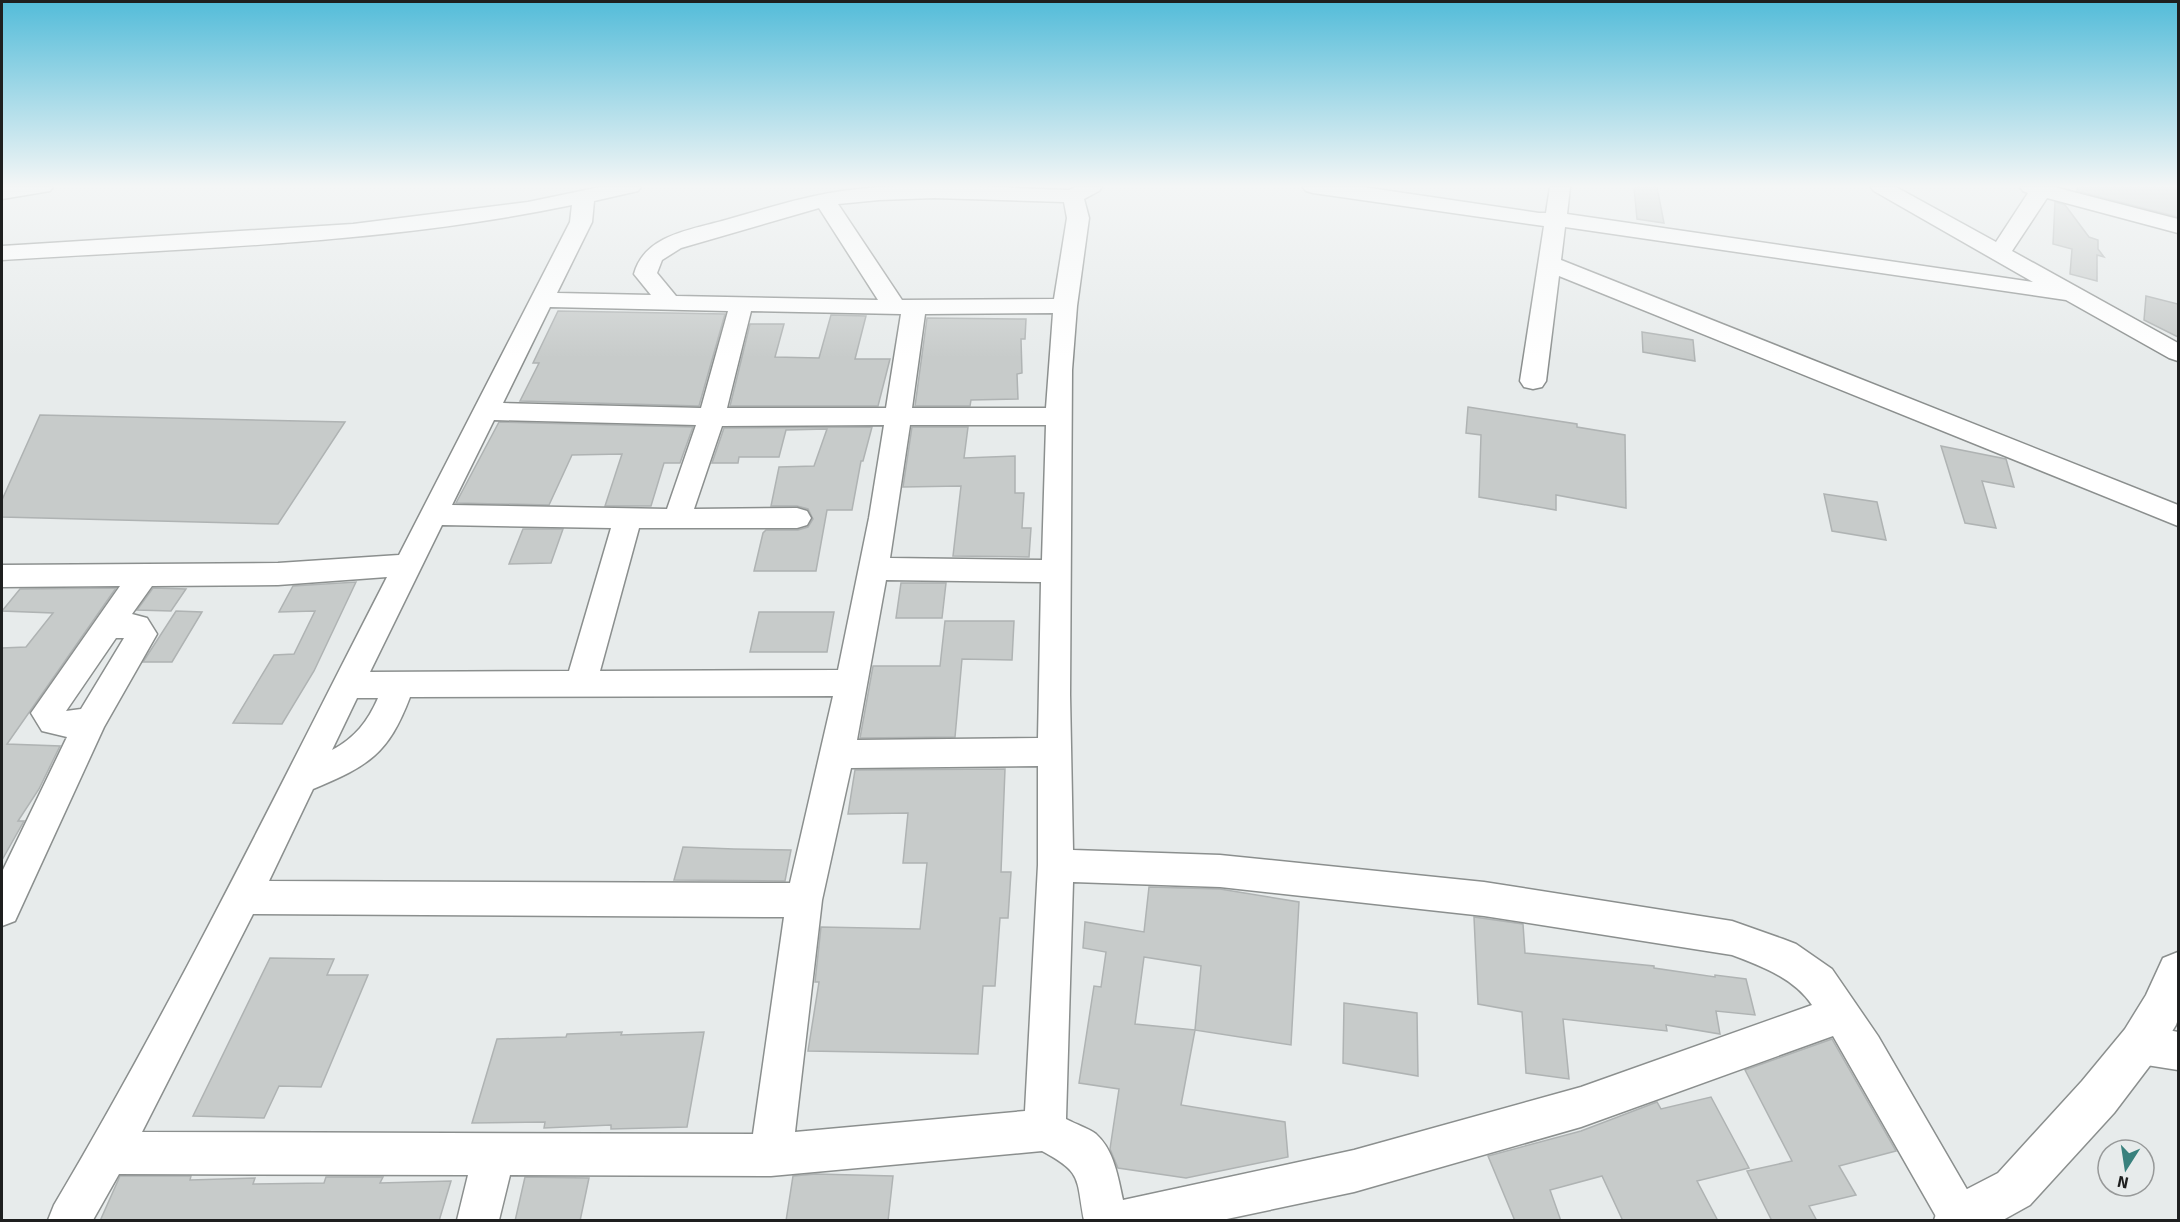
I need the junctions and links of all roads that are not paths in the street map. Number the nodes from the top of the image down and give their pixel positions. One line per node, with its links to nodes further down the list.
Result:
1 (145, 244): 10 (street)
2 (570, 244): 14 (street)
3 (675, 244): 15 (street)
4 (858, 244): 18 (street)
5 (1074, 244): 17 (street)
6 (1552, 244): 12 (street)
7 (1708, 244): 13 (street)
8 (1984, 244): 11 (street)
9 (2005, 244): 11 (street)
10 (2, 253)
11 (2000, 253): 13 (street)
12 (1550, 264): 20 (street); 26 (street)
13 (2071, 294): 19 (street)
14 (542, 300): 15 (street); 21 (street)
15 (671, 304): 16 (street)
16 (741, 305): 18 (street); 23 (street)
17 (1065, 306): 18 (street); 22 (street)
18 (905, 307): 24 (street)
19 (2178, 353)
20 (1533, 381)
21 (488, 411): 23 (street); 25 (street)
22 (1059, 416): 24 (street); 32 (street)
23 (712, 417): 24 (street); 29 (street)
24 (899, 417): 31 (street)
25 (433, 516): 28 (street); 30 (street)
26 (2178, 516)
27 (797, 518): 29 (street)
28 (628, 519): 29 (street); 37 (street)
29 (677, 519)
30 (407, 565): 33 (street); 39 (street)
31 (873, 569): 32 (street); 36 (street)
32 (1055, 571): 41 (street)
33 (143, 576): 34 (street); 35 (street)
34 (6, 582)
35 (107, 626): 40 (street); 40 (street)
36 (851, 683): 37 (street); 42 (street)
37 (580, 684): 38 (street)
38 (399, 685): 39 (street); 43 (street)
39 (347, 686): 43 (street)
40 (91, 721): 47 (street)
41 (1055, 752): 42 (street); 44 (street)
42 (838, 754): 46 (street)
43 (301, 779): 45 (street)
44 (1056, 865): 49 (street); 51 (street)
45 (242, 897): 46 (street); 52 (street)
46 (804, 900): 54 (street)
47 (2, 909)
48 (2178, 972): 50 (highway)
49 (1842, 1014): 55 (street); 59 (street)
50 (2159, 1047): 55 (highway)
51 (1045, 1130): 54 (street); 58 (street)
52 (109, 1153): 53 (street); 56 (street)
53 (494, 1154): 54 (street); 57 (street)
54 (771, 1155)
55 (1960, 1220)
56 (69, 1221)
57 (478, 1221)
58 (1105, 1221)
59 (1125, 1221)

